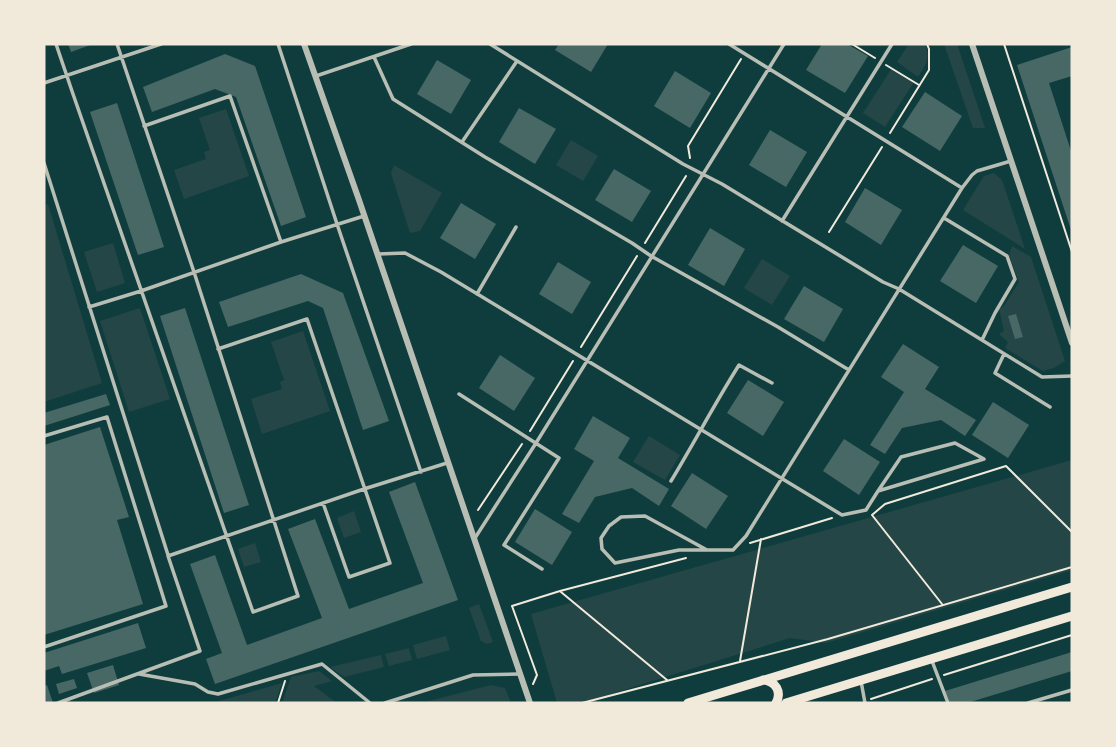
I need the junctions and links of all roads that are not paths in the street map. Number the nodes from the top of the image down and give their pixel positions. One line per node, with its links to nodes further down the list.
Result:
1 (57, 44): 16 (lane)
2 (117, 44): 13 (lane)
3 (161, 44): 13 (lane)
4 (278, 44): 29 (lane)
5 (304, 44): 17 (street)
6 (411, 44): 12 (lane)
7 (489, 44): 14 (lane)
8 (729, 44): 15 (lane)
9 (784, 44): 15 (lane)
10 (892, 44): 19 (lane)
11 (972, 44): 22 (street)
12 (374, 57): 17 (lane); 21 (lane)
13 (121, 58): 16 (lane); 20 (lane)
14 (517, 61): 21 (lane); 24 (lane)
15 (769, 68): 19 (lane); 24 (lane)
16 (66, 76): 18 (lane); 36 (lane)
17 (316, 76): 26 (street)
18 (44, 83)
19 (847, 117): 25 (lane); 28 (lane)
20 (144, 126): 31 (lane); 34 (lane)
21 (462, 142): 33 (lane)
22 (1011, 161): 25 (lane); 40 (street)
23 (44, 163): 38 (lane)
24 (702, 174): 28 (lane); 33 (lane)
25 (962, 188): 27 (lane)
26 (364, 216): 29 (lane); 32 (street)
27 (944, 218): 35 (lane); 39 (lane)
28 (782, 220): 35 (lane)
29 (337, 225): 31 (lane); 53 (lane)
30 (516, 227): 37 (lane)
31 (281, 243): 34 (lane)
32 (377, 254): 37 (lane); 52 (street)
33 (651, 257): 43 (lane); 44 (lane)
34 (194, 272): 36 (lane); 41 (lane)
35 (899, 289): 39 (lane); 44 (lane)
36 (141, 291): 38 (lane); 60 (lane)
37 (477, 294): 43 (lane)
38 (89, 307): 63 (lane)
39 (982, 340): 42 (lane)
40 (1072, 343)
41 (218, 349): 56 (lane); 59 (lane)
42 (1004, 355): 45 (lane); 48 (lane)
43 (587, 361): 49 (lane); 51 (lane)
44 (849, 370): 54 (lane)
45 (1072, 376)
46 (772, 383): 49 (lane)
47 (459, 394): 51 (lane)
48 (1050, 407)
49 (701, 431): 54 (lane); 55 (lane)
50 (44, 436): 67 (lane)
51 (536, 443): 61 (lane); 64 (lane)
52 (447, 463): 53 (lane); 61 (street)
53 (421, 472): 56 (lane)
54 (781, 478): 57 (lane); 62 (lane)
55 (671, 481)
56 (364, 489): 58 (lane); 58 (lane)
57 (878, 491): 57 (lane)
58 (323, 503): 59 (lane)
59 (274, 519): 60 (lane); 60 (lane)
60 (226, 536): 63 (lane)
61 (474, 540): 70 (street)
62 (707, 550): 62 (lane)
63 (168, 556): 69 (lane)
64 (542, 569)
65 (1072, 587): 71 (main road)
66 (1072, 616): 68 (main road)
67 (44, 647)
68 (932, 659): 72 (main road); 82 (lane)
69 (138, 674): 75 (lane); 76 (lane)
70 (519, 674): 77 (lane); 78 (street)
71 (762, 680): 79 (main road); 80 (main road)
72 (861, 681): 74 (lane); 81 (main road)
73 (1072, 690): 83 (lane)
74 (865, 702)
75 (58, 703)
76 (370, 703)
77 (385, 703)
78 (530, 703)
79 (688, 703)
80 (776, 703)
81 (786, 703)
82 (948, 703)
83 (1028, 703)

